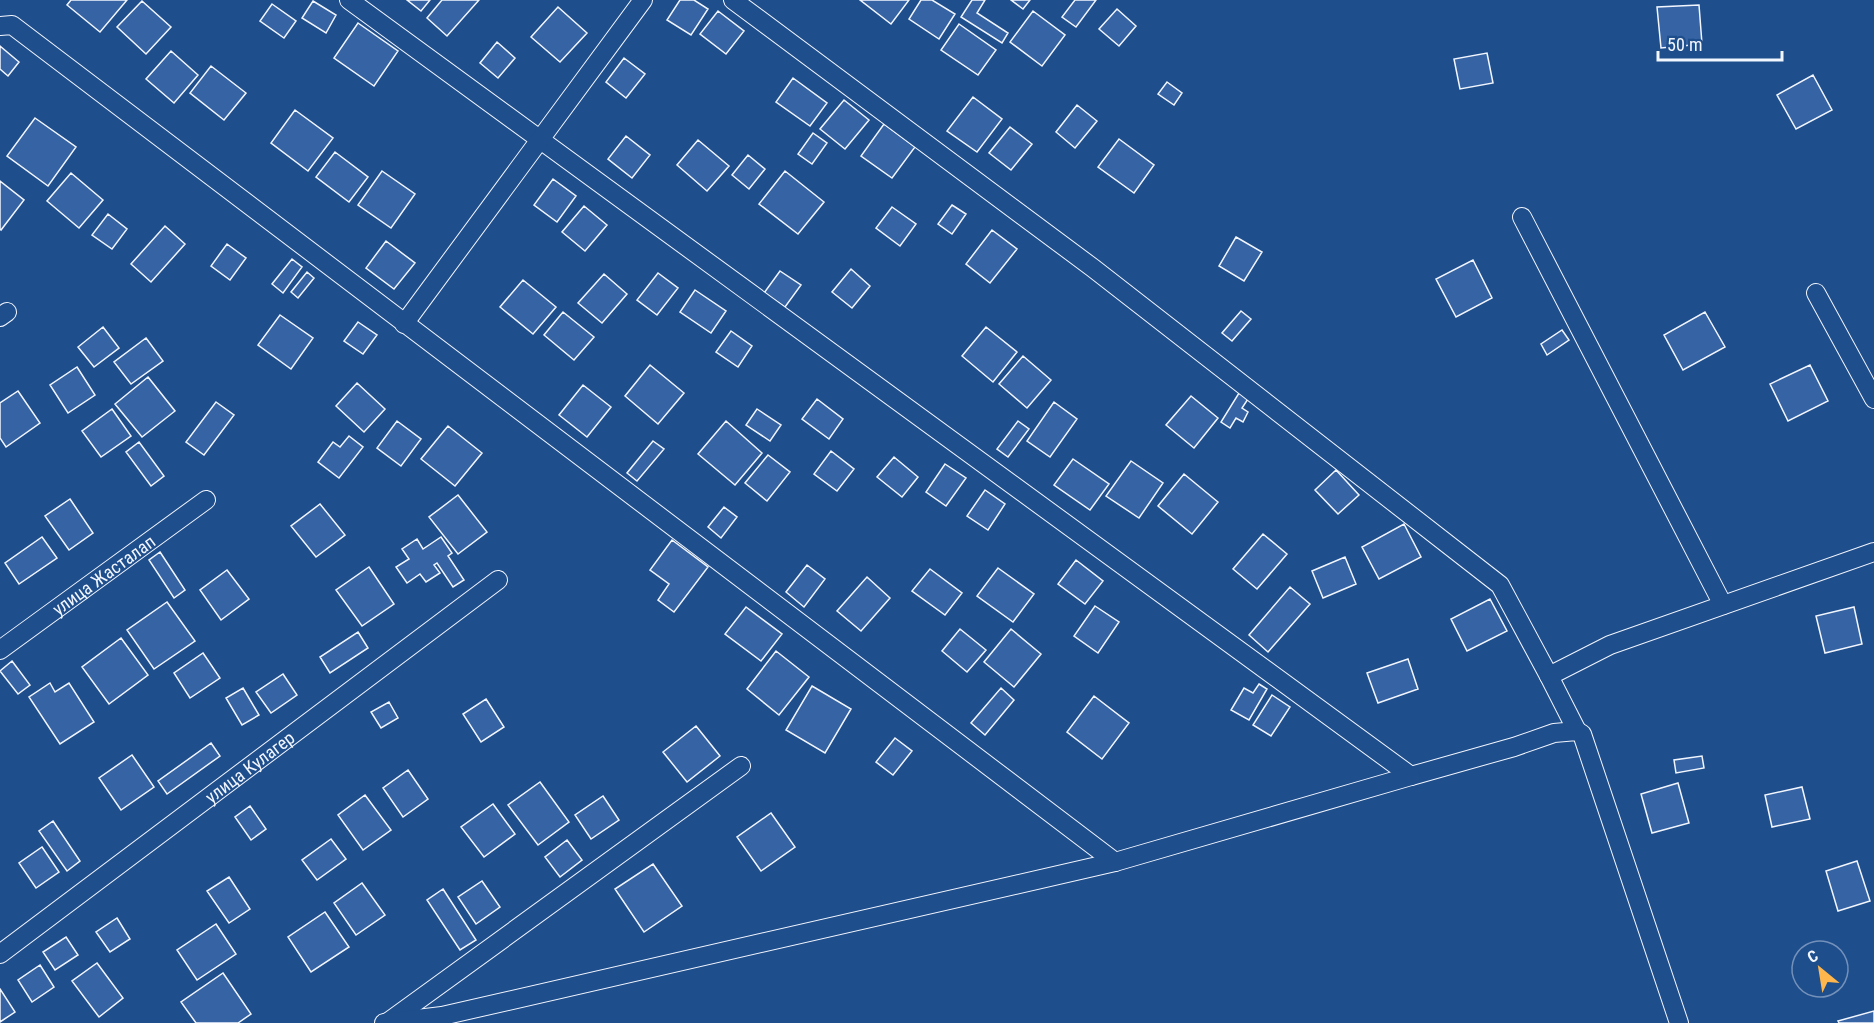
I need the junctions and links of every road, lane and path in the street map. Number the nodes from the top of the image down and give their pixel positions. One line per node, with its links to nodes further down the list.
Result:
1 (349, 0): 5 (street)
2 (644, 0): 5 (street)
3 (733, 0): 15 (street)
4 (6, 26): 8 (street)
5 (541, 140): 8 (street); 18 (street)
6 (1522, 217): 13 (street)
7 (1816, 293): 9 (street)
8 (404, 324): 19 (street)
9 (1874, 399)
10 (206, 500): 14 (street, улица Жасталап)
11 (1874, 552): 13 (street)
12 (498, 580): 20 (street, улица Кулагер)
13 (1723, 605): 15 (street)
14 (0, 650)
15 (1549, 676): 16 (street)
16 (1577, 731): 18 (street); 23 (street)
17 (741, 766): 22 (street)
18 (1411, 776): 19 (street)
19 (1115, 862): 21 (street)
20 (0, 954)
21 (444, 1020): 22 (street)
22 (386, 1023)
23 (1679, 1023)

